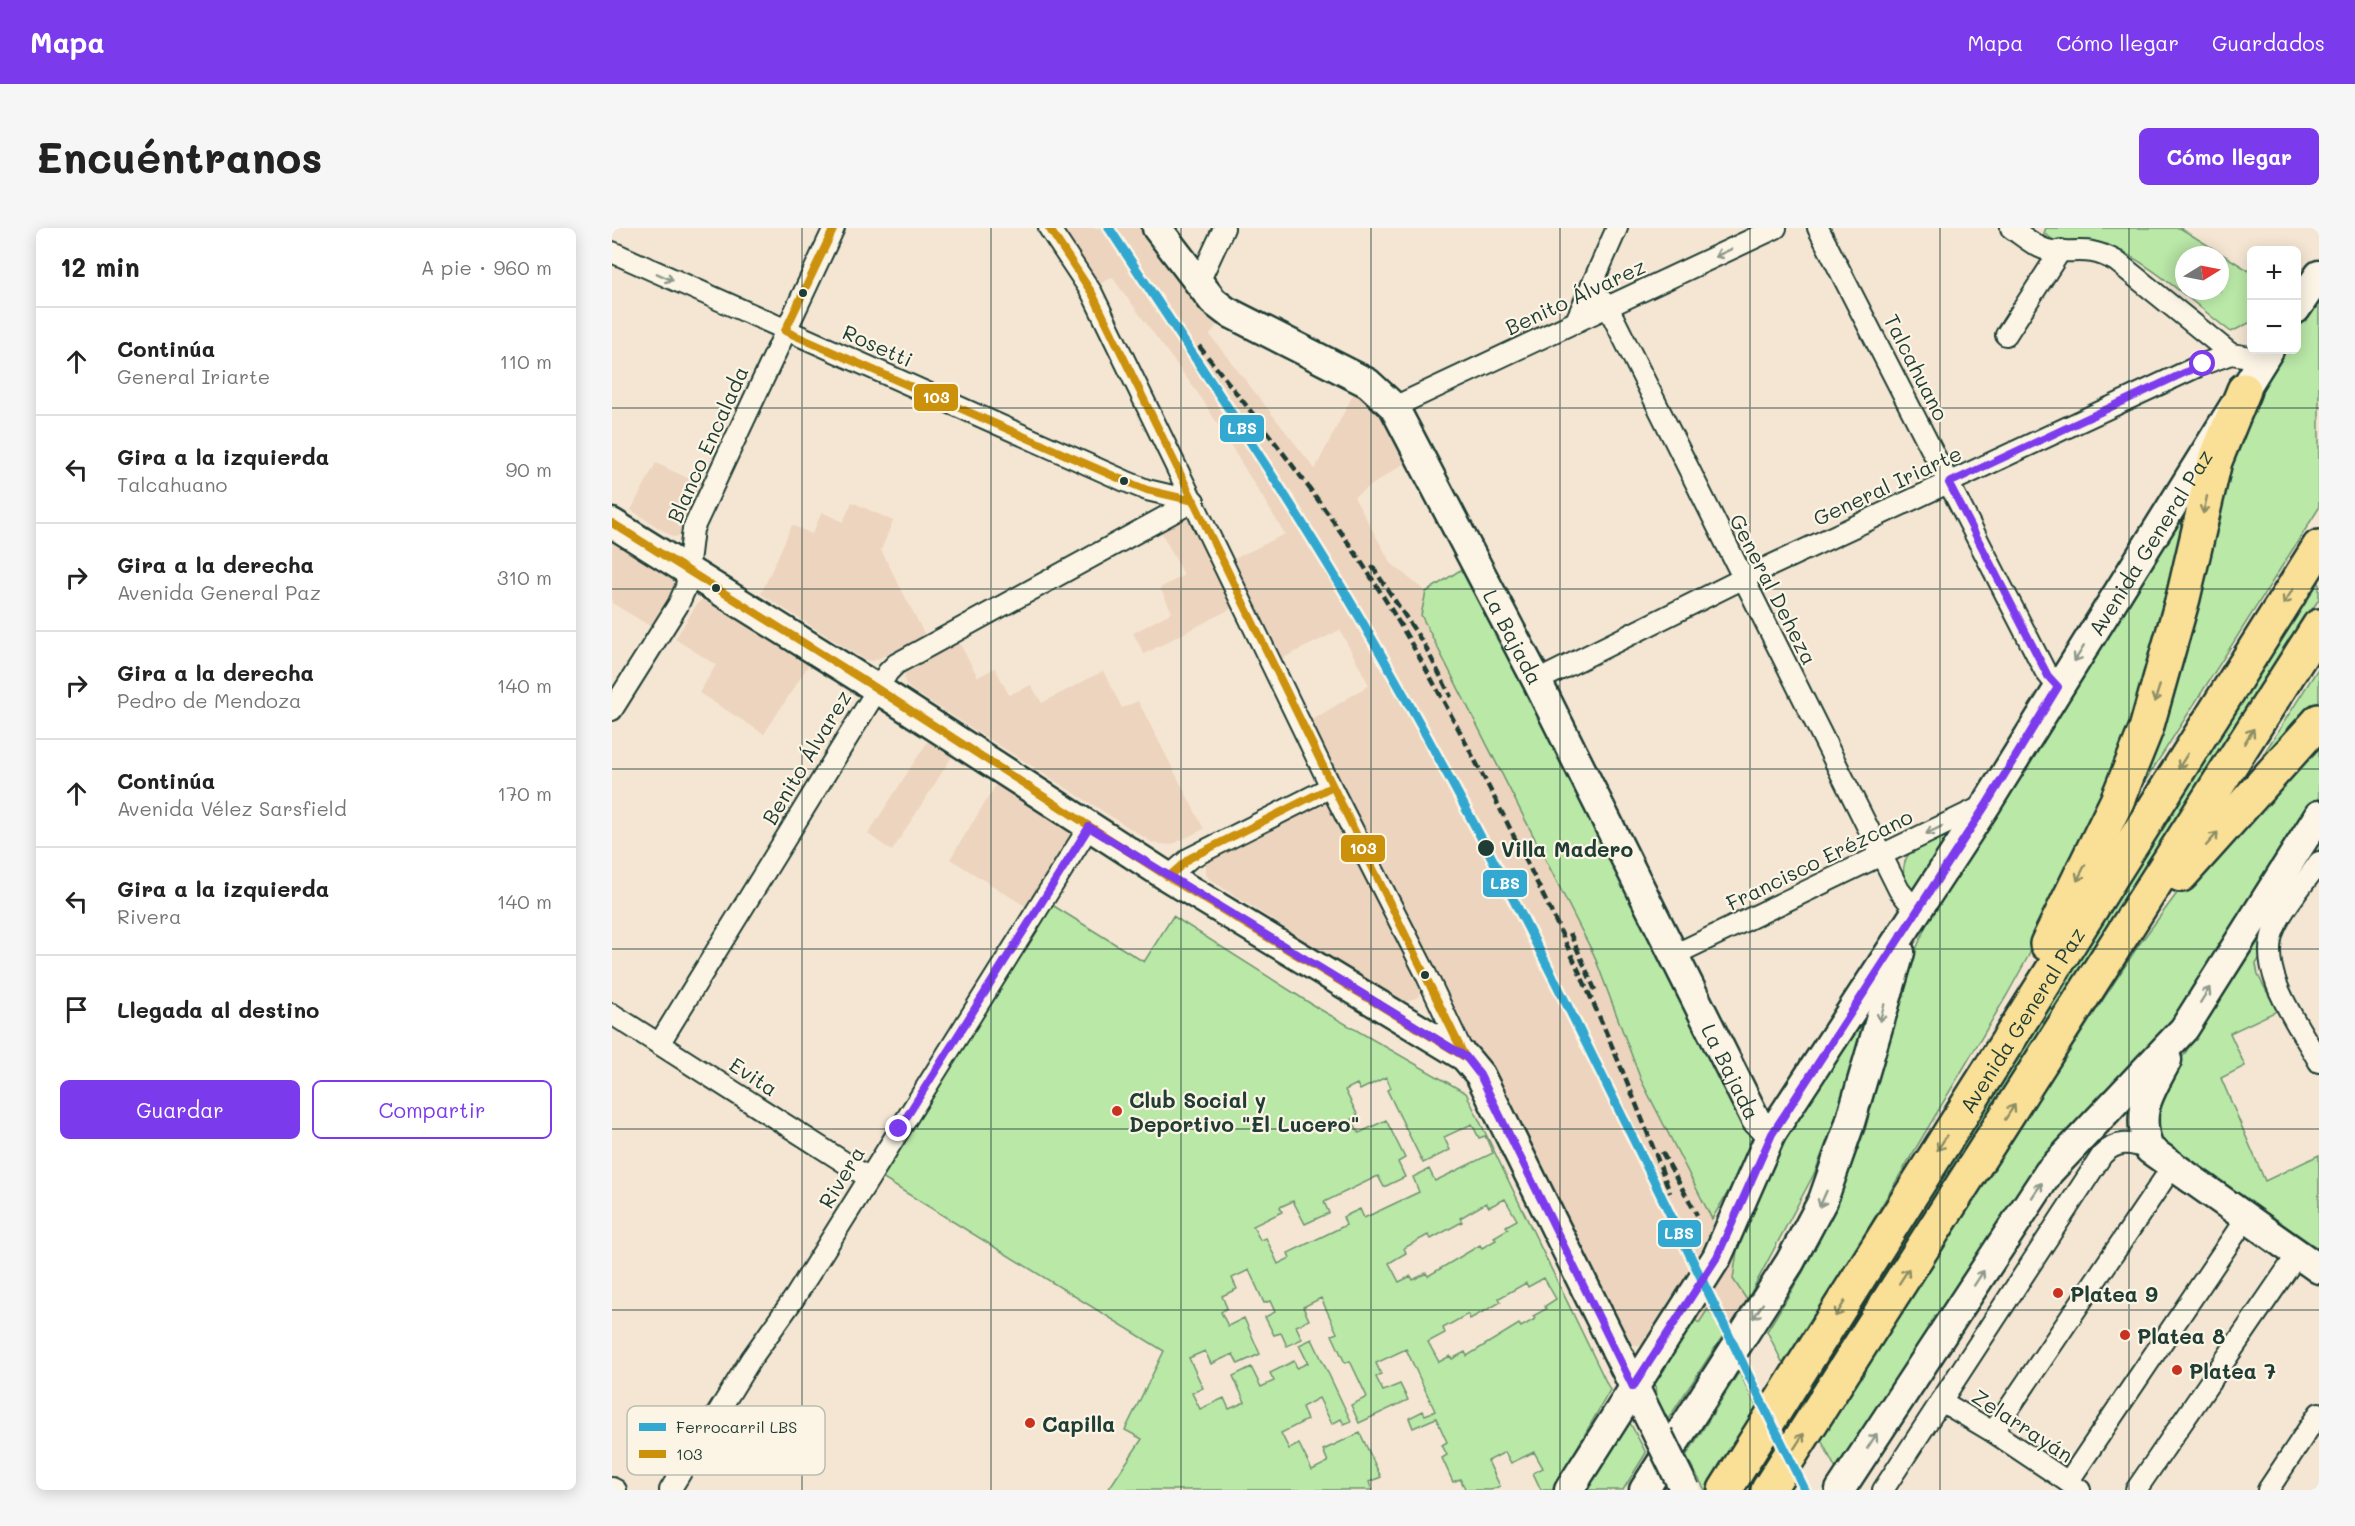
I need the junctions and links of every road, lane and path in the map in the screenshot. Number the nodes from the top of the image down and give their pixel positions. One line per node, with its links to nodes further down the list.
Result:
1 (834, 228): 17 (street, Blanco Encalada)
2 (1049, 228): 25 (street)
3 (1157, 228): 12 (street, La Bajada)
4 (1224, 228): 12 (street)
5 (1617, 228): 13 (street)
6 (1776, 228): 15 (street, Benito Álvarez, one-way to 15)
7 (1818, 228): 24 (street, Talcahuano)
8 (2011, 228): 9 (street)
9 (2061, 250): 18 (street); 19 (street)
10 (612, 252): 17 (street, Rosetti, one-way to 17)
11 (2319, 275): 14 (street)
12 (1199, 282): 23 (street, La Bajada)
13 (1591, 288): 15 (street, General Deheza); 16 (street)
14 (2301, 302)
15 (1608, 307): 16 (street, Benito Álvarez); 29 (street, General Deheza)
16 (1575, 323): 23 (street, Benito Álvarez)
17 (785, 331): 25 (street, Rosetti); 28 (street, Blanco Encalada)
18 (2006, 335)
19 (2231, 354): 20 (street); 24 (street, General Iriarte)
20 (2247, 354)
21 (2266, 354): 22 (street, Avenida General Paz)
22 (2244, 390): 32 (street, Avenida General Paz, one-way to 32); 51 (highway, one-way to 51)
23 (1394, 407): 31 (street, La Bajada)
24 (1949, 483): 29 (street, General Iriarte); 32 (street, Talcahuano)
25 (1194, 501): 33 (street, Benito Álvarez); 36 (street)
26 (612, 523): 28 (street)
27 (2319, 547): 51 (highway, Avenida General Paz, one-way to 51)
28 (688, 571): 33 (street); 34 (street, Blanco Encalada)
29 (1742, 579): 31 (street, General Iriarte); 40 (street, General Deheza)
30 (2319, 626): 45 (highway, Avenida General Paz, one-way to 30)
31 (1537, 681): 44 (street, La Bajada)
32 (2058, 687): 37 (street, Avenida General Paz)
33 (876, 688): 39 (street); 48 (street, Benito Álvarez)
34 (612, 710)
35 (2319, 721): 45 (highway, one-way to 35)
36 (1330, 787): 42 (street); 49 (street)
37 (1986, 805): 40 (street, Francisco Erézcano, one-way to 40); 43 (street, Avenida General Paz)
38 (2319, 815): 47 (street, one-way to 38)
39 (1089, 827): 42 (street); 55 (street, Rivera)
40 (1882, 855): 43 (street, General Deheza); 44 (street, Francisco Erézcano)
41 (2319, 862): 50 (street)
42 (1168, 877): 49 (street)
43 (1914, 914): 52 (street, Avenida General Paz); 69 (street, Avenida General Paz, one-way to 69)
44 (1674, 955): 52 (street, La Bajada)
45 (2105, 963): 72 (highway, Avenida General Paz, one-way to 45)
46 (612, 1014): 48 (street, Evita)
47 (2184, 1029): 53 (street); 73 (street, one-way to 47)
48 (659, 1044): 55 (street, Evita)
49 (1466, 1057): 58 (street)
50 (2319, 1062)
51 (1984, 1075): 71 (highway, Avenida General Paz, one-way to 71)
52 (1772, 1134): 58 (street, Avenida General Paz)
53 (2149, 1149): 54 (street); 59 (street)
54 (2172, 1167): 56 (street); 62 (street)
55 (869, 1178): 60 (street, Rivera)
56 (2246, 1218): 57 (street); 64 (street)
57 (2308, 1262): 75 (street)
58 (1633, 1387): 68 (street, Avenida General Paz); 70 (street, bridge)
59 (1941, 1401): 62 (street, Zelarrayán); 74 (street)
60 (722, 1406)
61 (2319, 1413): 76 (street)
62 (1993, 1432): 64 (street, Zelarrayán)
63 (679, 1475): 67 (street, Rivera)
64 (2074, 1486)
65 (612, 1488): 66 (street)
66 (616, 1490)
67 (670, 1490)
68 (1569, 1490)
69 (1644, 1490)
70 (1685, 1490)
71 (1725, 1490)
72 (1768, 1490)
73 (1840, 1490)
74 (1883, 1490)
75 (2136, 1490)
76 (2268, 1490)

